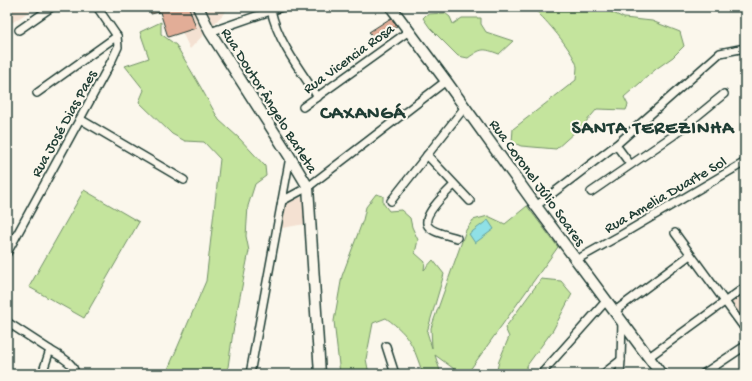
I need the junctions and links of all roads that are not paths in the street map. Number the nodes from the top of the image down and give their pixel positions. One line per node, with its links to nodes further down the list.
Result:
1 (52, 7): 7 (street)
2 (97, 7): 10 (street)
3 (198, 7): 9 (street, Rua Doutor Ângelo Barleta)
4 (282, 7): 6 (street)
5 (391, 7): 8 (street, Rua Coronel Júlio Soares)
6 (271, 10): 9 (street); 15 (street)
7 (19, 30)
8 (409, 31): 12 (street, Rua Coronel Júlio Soares); 15 (street, Rua Vicencia Rosa)
9 (210, 32): 21 (street, Rua Doutor Ângelo Barleta)
10 (117, 36): 13 (street); 18 (street, Rua José Dias Paes)
11 (745, 48): 19 (street)
12 (446, 81): 17 (street, Rua Coronel Júlio Soares); 26 (street)
13 (37, 93)
14 (724, 94): 23 (street)
15 (318, 97): 16 (street, Rua Vicencia Rosa)
16 (303, 107)
17 (465, 107): 20 (street); 31 (street, Rua Coronel Júlio Soares)
18 (80, 119): 24 (street); 34 (street, Rua José Dias Paes)
19 (616, 145): 23 (street); 31 (street)
20 (427, 155): 25 (street); 29 (street)
21 (290, 157): 26 (street, Rua Doutor Ângelo Barleta); 28 (street)
22 (745, 162): 36 (street, Rua Amelia Duarte Sol)
23 (630, 164): 27 (street)
24 (184, 180)
25 (454, 185): 30 (street); 33 (street)
26 (308, 187): 28 (street); 52 (street)
27 (591, 192)
28 (282, 201): 51 (street)
29 (391, 201)
30 (470, 201)
31 (536, 206): 36 (street, Rua Coronel Júlio Soares)
32 (675, 233): 35 (street)
33 (457, 238)
34 (7, 253)
35 (690, 254): 39 (street); 40 (street)
36 (576, 260): 38 (street, Rua Coronel Júlio Soares)
37 (745, 287): 39 (street)
38 (607, 300): 40 (street, Rua Coronel Júlio Soares); 54 (street)
39 (725, 302): 43 (street); 47 (street)
40 (615, 311): 41 (street, Rua Coronel Júlio Soares)
41 (622, 320): 47 (street, Rua Coronel Júlio Soares); 48 (street)
42 (7, 322): 46 (street)
43 (745, 329)
44 (386, 346): 53 (street)
45 (745, 346): 58 (street)
46 (50, 350): 49 (street); 50 (street)
47 (649, 357): 57 (street, Rua Coronel Júlio Soares)
48 (621, 360): 55 (street); 56 (street)
49 (74, 372)
50 (42, 374)
51 (250, 374)
52 (320, 374)
53 (395, 374)
54 (541, 374)
55 (603, 374)
56 (620, 374)
57 (661, 374)
58 (703, 374)

